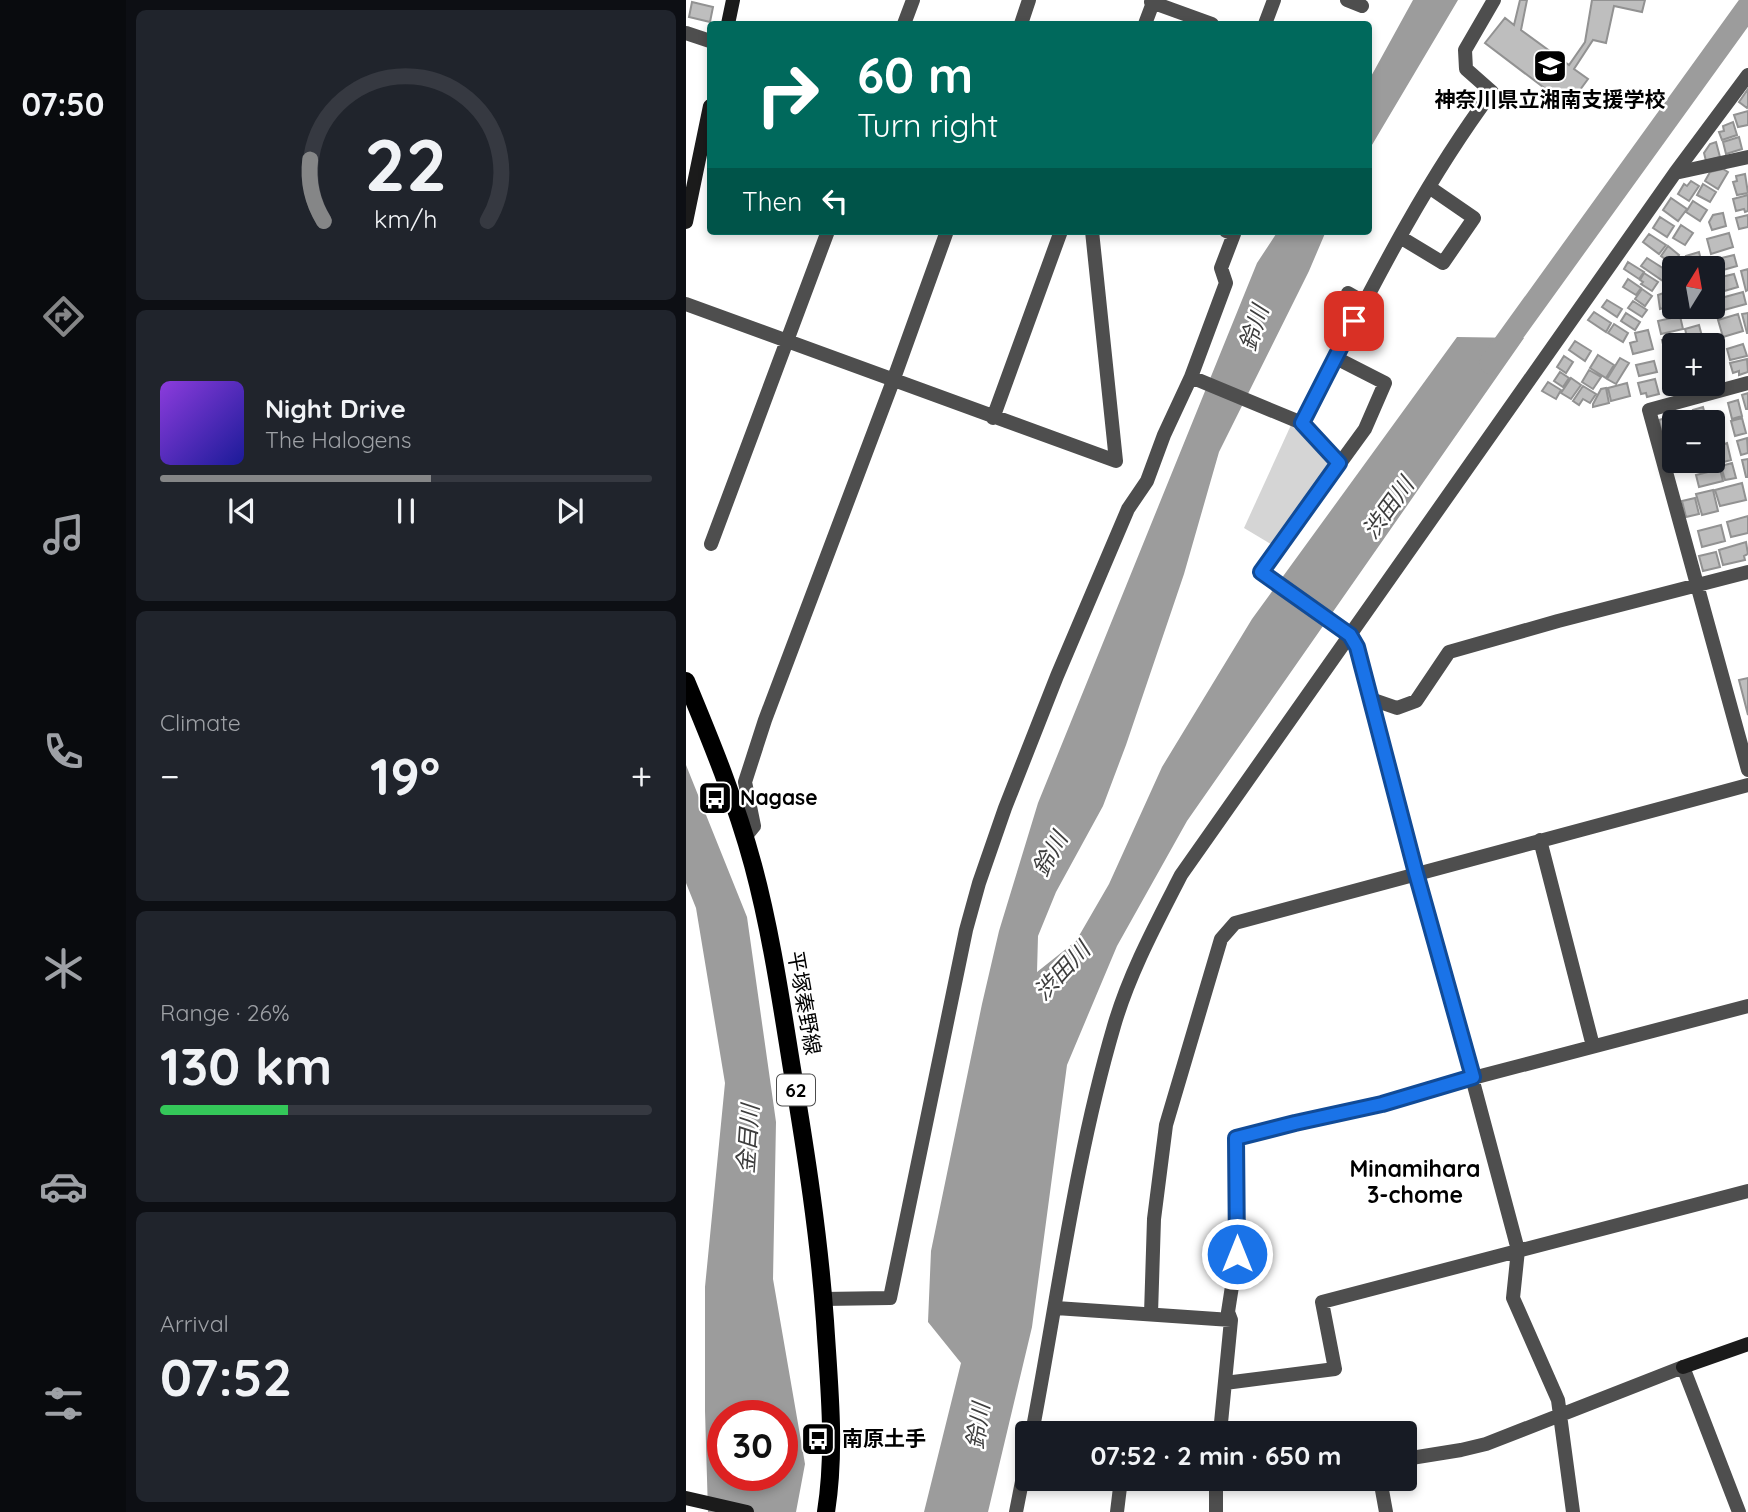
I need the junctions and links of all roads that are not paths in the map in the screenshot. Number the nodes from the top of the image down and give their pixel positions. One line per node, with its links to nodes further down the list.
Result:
1 (733, 0): 9 (street)
2 (913, 0): 10 (street)
3 (1030, 0): 11 (street)
4 (1274, 0): 14 (street)
5 (1347, 0): 8 (street)
6 (1494, 0): 21 (street)
7 (1152, 1): 12 (street); 13 (street)
8 (1362, 6)
9 (729, 21)
10 (905, 21)
11 (1022, 21)
12 (1146, 21)
13 (1204, 21)
14 (1266, 21)
15 (686, 33): 16 (street)
16 (707, 40)
17 (1748, 75): 20 (street)
18 (707, 120): 22 (street)
19 (1748, 158): 20 (street)
20 (1675, 173): 43 (street)
21 (1429, 187): 28 (street); 28 (street)
22 (686, 222)
23 (827, 235): 32 (street)
24 (946, 235): 35 (street)
25 (1060, 235): 37 (street)
26 (1092, 235): 37 (street)
27 (1234, 235): 34 (street)
28 (1400, 237): 30 (street)
29 (1348, 293): 30 (street)
30 (1364, 302): 33 (street)
31 (686, 304): 32 (street)
32 (787, 341): 35 (street); 40 (street)
33 (1336, 358): 38 (street); 39 (street)
34 (1191, 377): 38 (street); 56 (street)
35 (893, 380): 37 (street); 48 (street)
36 (1748, 383): 42 (street)
37 (993, 418)
38 (1302, 423): 39 (street)
39 (1339, 463): 43 (street)
40 (711, 544)
41 (1748, 572): 42 (street)
42 (1698, 586): 45 (street); 46 (street)
43 (1350, 635): 45 (street); 57 (street)
44 (686, 681): 48 (main road, 平塚秦野線 / 62)
45 (1371, 699): 50 (street)
46 (1748, 770)
47 (1748, 785): 49 (street)
48 (745, 837): 56 (main road, 平塚秦野線 / 62)
49 (1539, 840): 50 (street); 52 (street)
50 (1416, 873): 53 (street); 58 (street)
51 (1748, 1006): 52 (street)
52 (1593, 1046): 53 (street)
53 (1473, 1077): 55 (street); 59 (street)
54 (1748, 1191): 55 (street)
55 (1518, 1250): 62 (street); 63 (street)
56 (823, 1299): 73 (main road, 平塚秦野線 / 62)
57 (1056, 1308): 58 (street); 64 (street)
58 (1151, 1314): 59 (street)
59 (1231, 1320): 62 (street)
60 (1748, 1344): 61 (street)
61 (1683, 1367): 63 (street); 79 (street)
62 (1225, 1383): 65 (street)
63 (1561, 1415): 66 (street); 78 (street)
64 (1034, 1421)
65 (1221, 1421)
66 (1417, 1457)
67 (1020, 1491): 74 (street)
68 (1120, 1491): 75 (street)
69 (1216, 1491): 76 (street)
70 (1382, 1491): 77 (street)
71 (686, 1498): 72 (street)
72 (747, 1512)
73 (826, 1512)
74 (1016, 1512)
75 (1117, 1512)
76 (1216, 1512)
77 (1386, 1512)
78 (1573, 1512)
79 (1739, 1512)

